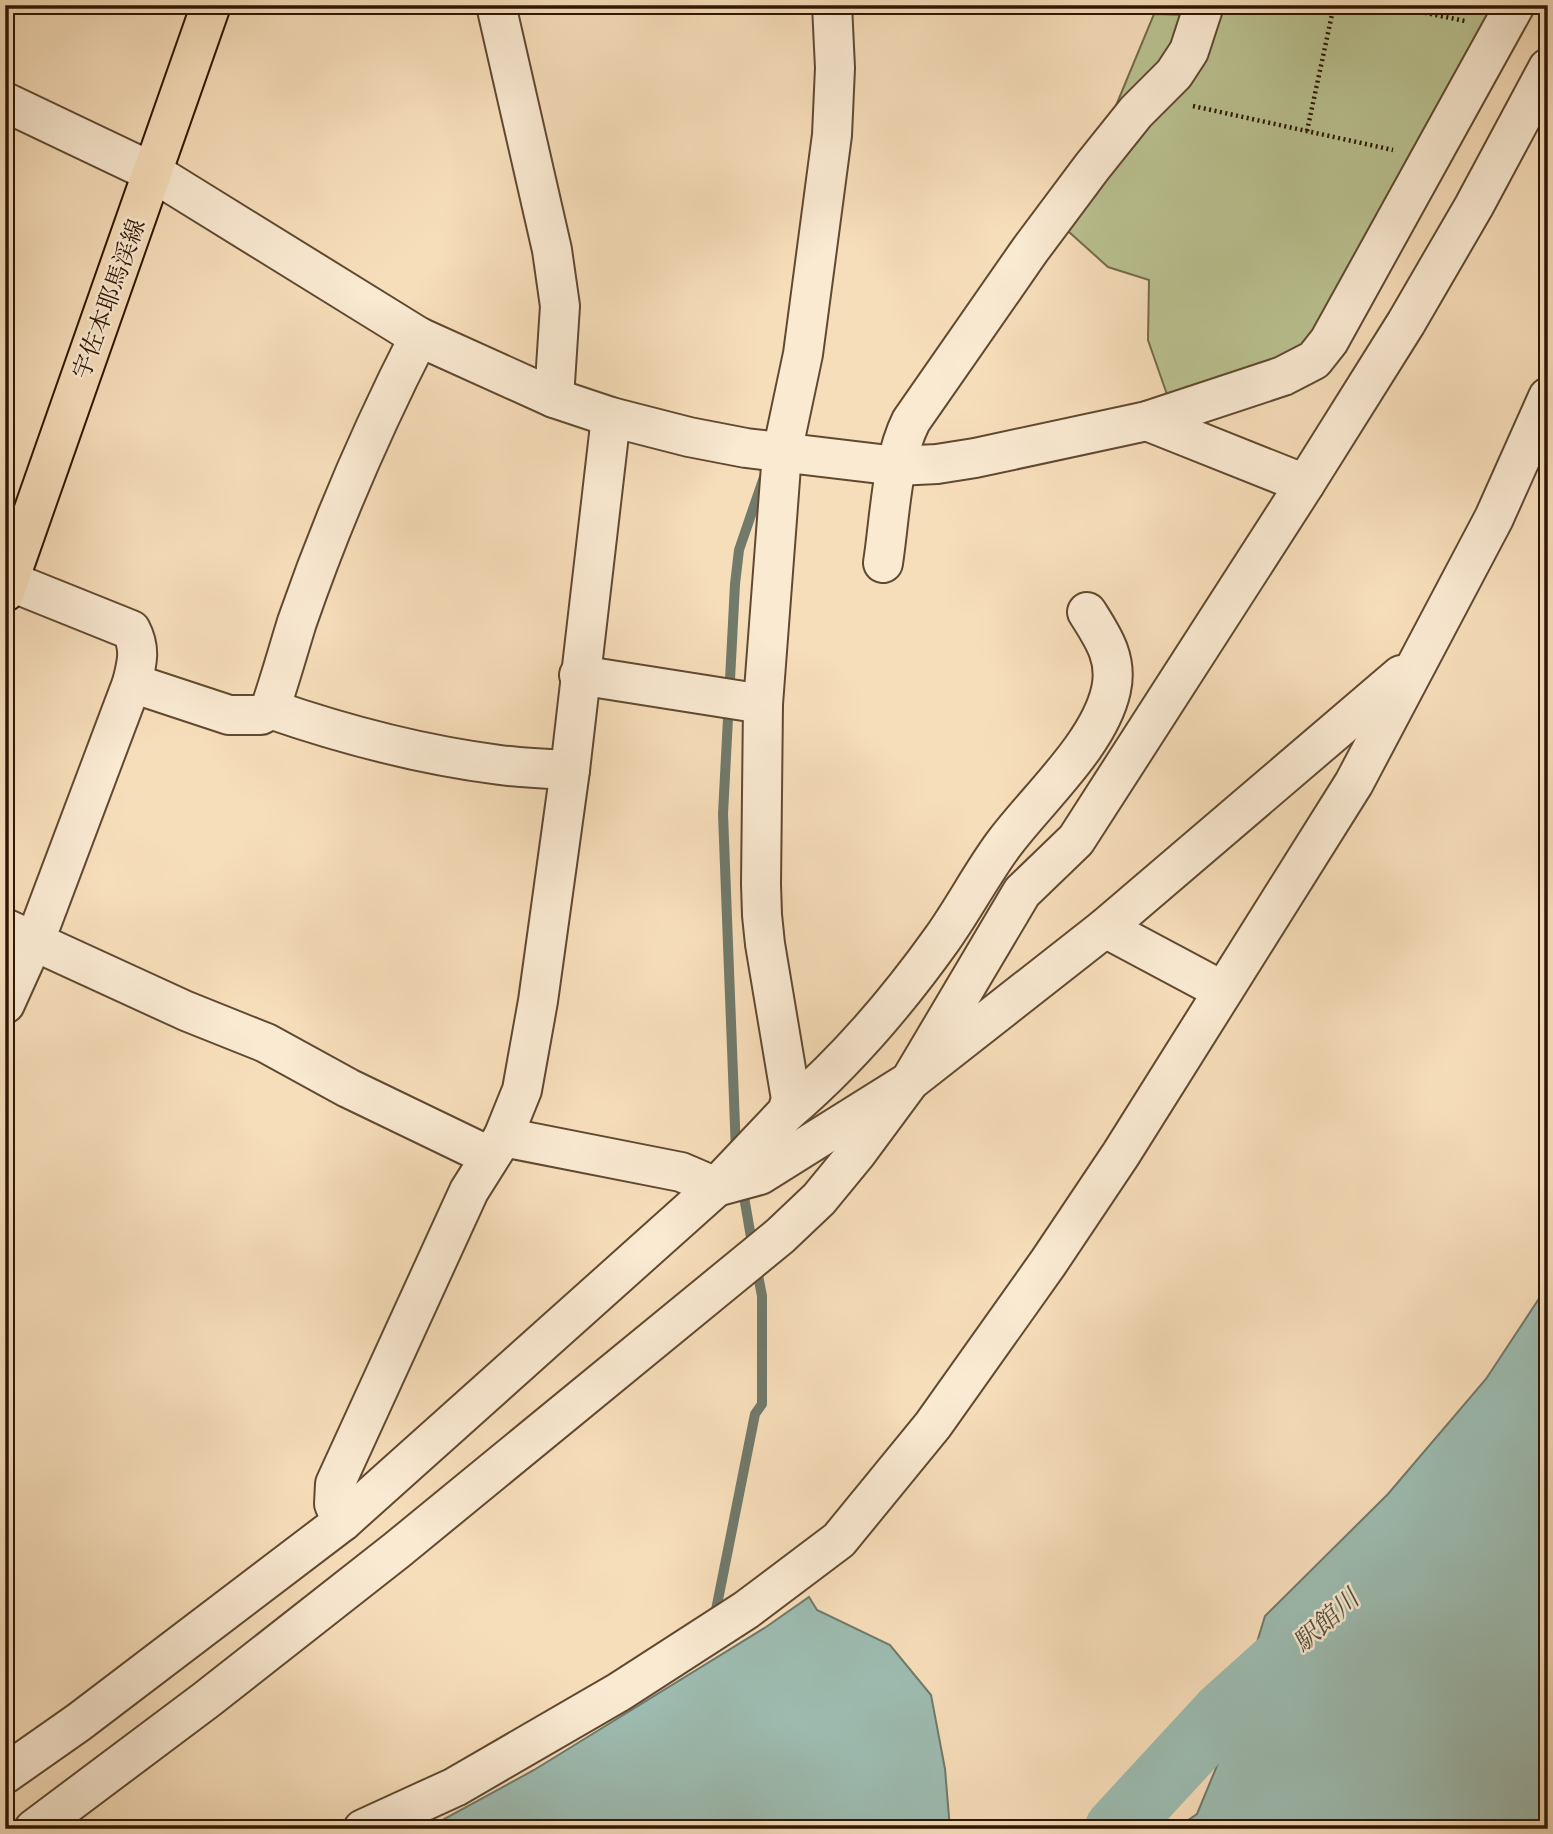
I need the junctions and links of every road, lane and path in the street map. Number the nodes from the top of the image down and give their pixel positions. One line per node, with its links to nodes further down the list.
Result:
1 (211, 5): 13 (main road, 宇佐本耶馬渓線)
2 (496, 5): 16 (street)
3 (832, 5): 19 (street)
4 (1204, 5): 9 (street)
5 (1334, 5): 11 (path)
6 (1387, 5): 7 (path)
7 (1510, 17): 12 (street)
8 (1548, 68): 21 (street)
9 (1151, 96): 11 (path); 20 (street)
10 (5, 102): 13 (street)
11 (1307, 131): 12 (path)
12 (1432, 158): 18 (street)
13 (154, 173): 14 (street); 23 (main road, 宇佐本耶馬渓線)
14 (419, 337): 16 (street); 29 (street)
15 (1548, 397): 25 (street)
16 (554, 398): 17 (street)
17 (611, 417): 19 (street); 26 (street)
18 (1147, 421): 20 (street); 21 (street)
19 (782, 453): 20 (street); 28 (street)
20 (897, 466): 22 (street)
21 (1305, 484): 35 (street)
22 (883, 563)
23 (7, 587): 27 (street)
24 (1087, 612): 36 (street)
25 (1419, 661): 31 (street); 33 (street)
26 (579, 675): 28 (street); 30 (street)
27 (132, 683): 29 (street); 32 (street)
28 (764, 704): 36 (street)
29 (271, 709): 30 (street)
30 (570, 770): 37 (street)
31 (1105, 928): 33 (street); 35 (street)
32 (19, 934): 34 (street); 37 (street)
33 (1223, 991): 42 (street)
34 (5, 1004)
35 (909, 1081): 38 (street); 41 (street)
36 (787, 1112): 38 (street)
37 (496, 1147): 38 (street); 39 (street)
38 (716, 1187): 39 (street)
39 (342, 1522): 40 (street)
40 (5, 1774)
41 (34, 1829)
42 (363, 1829)

